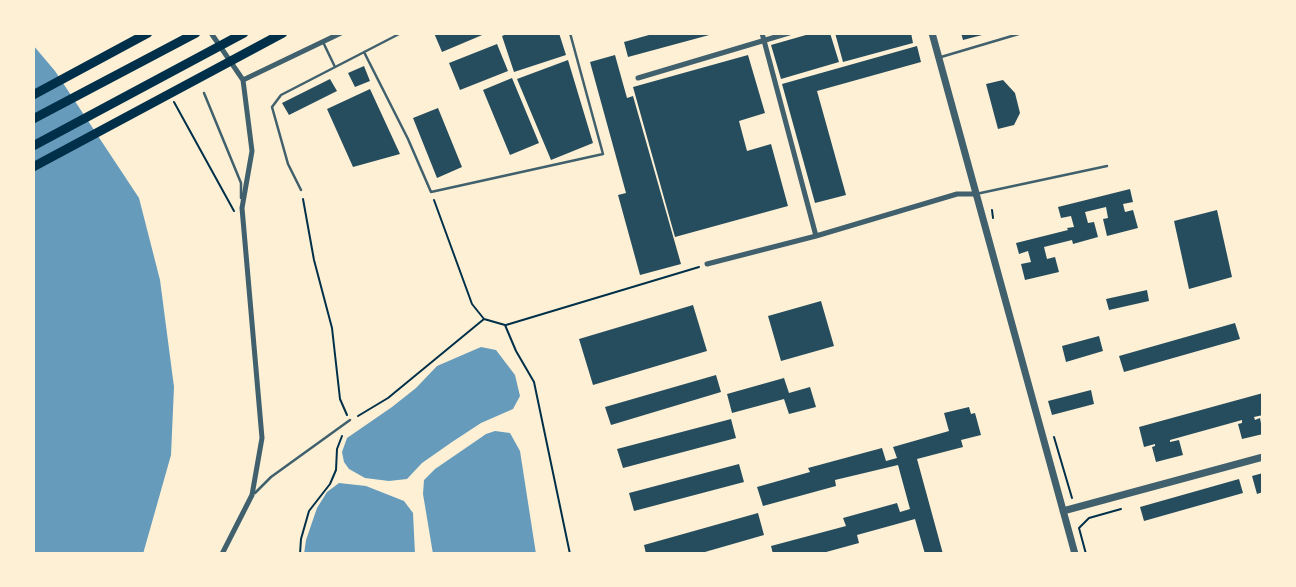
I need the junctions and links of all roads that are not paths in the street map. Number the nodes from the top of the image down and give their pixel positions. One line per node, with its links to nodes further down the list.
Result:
1 (148, 33): 21 (main road)
2 (196, 33): 22 (main road)
3 (211, 33): 19 (street)
4 (244, 33): 23 (main road)
5 (283, 33): 25 (main road)
6 (341, 33): 14 (street)
7 (401, 33): 15 (lane)
8 (570, 33): 15 (lane)
9 (762, 33): 13 (street)
10 (789, 33): 13 (street)
11 (932, 33): 16 (street)
12 (1022, 33): 16 (lane)
13 (765, 40): 18 (street); 29 (street)
14 (323, 42): 17 (lane); 19 (street)
15 (364, 52): 17 (lane)
16 (939, 58): 27 (street)
17 (335, 67): 26 (lane)
18 (638, 78)
19 (243, 80): 28 (street)
20 (204, 93): 28 (lane)
21 (33, 95)
22 (33, 119)
23 (33, 146)
24 (1107, 166): 27 (lane)
25 (33, 167)
26 (301, 190)
27 (976, 194): 29 (street); 34 (street)
28 (242, 208): 33 (street)
29 (816, 236): 30 (street)
30 (707, 264)
31 (350, 421): 33 (lane)
32 (1263, 457): 34 (street)
33 (252, 495): 35 (street)
34 (1063, 511): 36 (street)
35 (222, 554)
36 (1075, 554)

